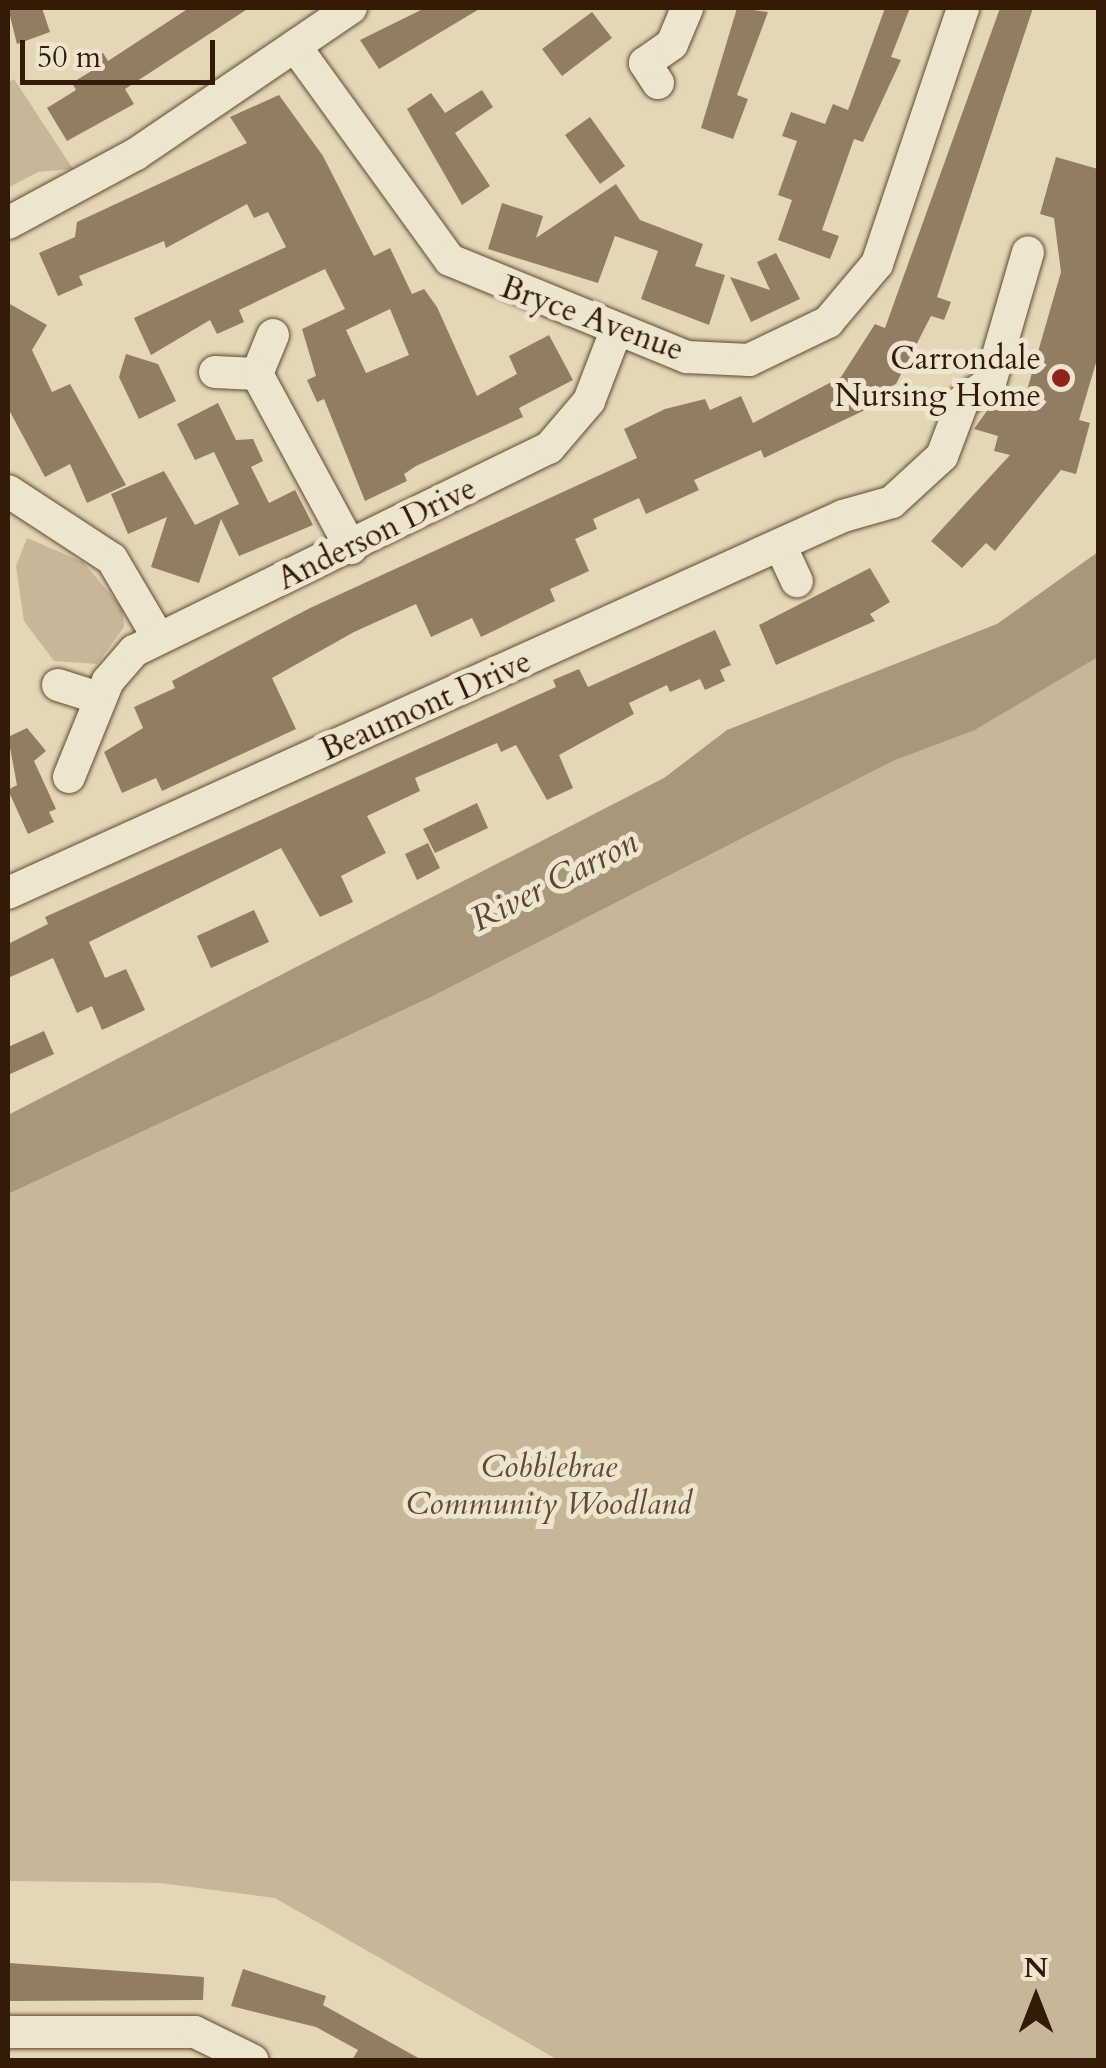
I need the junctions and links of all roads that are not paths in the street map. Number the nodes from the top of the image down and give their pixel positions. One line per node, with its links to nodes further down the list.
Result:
1 (351, 8): 4 (street)
2 (688, 8): 5 (street)
3 (963, 8): 8 (street, Bryce Avenue)
4 (295, 46): 6 (street); 8 (street, Bryce Avenue)
5 (658, 82)
6 (8, 223)
7 (1028, 252): 13 (street, Beaumont Drive)
8 (616, 331): 14 (street, Anderson Drive)
9 (274, 336): 11 (street)
10 (214, 372): 11 (street)
11 (257, 374): 14 (street)
12 (8, 491): 16 (street)
13 (780, 545): 15 (street); 20 (street, Beaumont Drive)
14 (351, 548): 16 (street, Anderson Drive)
15 (797, 580)
16 (158, 637): 18 (street, Anderson Drive)
17 (58, 685): 18 (street)
18 (99, 698): 19 (street, Anderson Drive)
19 (69, 778)
20 (8, 893)
21 (8, 2032): 22 (street)
22 (252, 2060)

